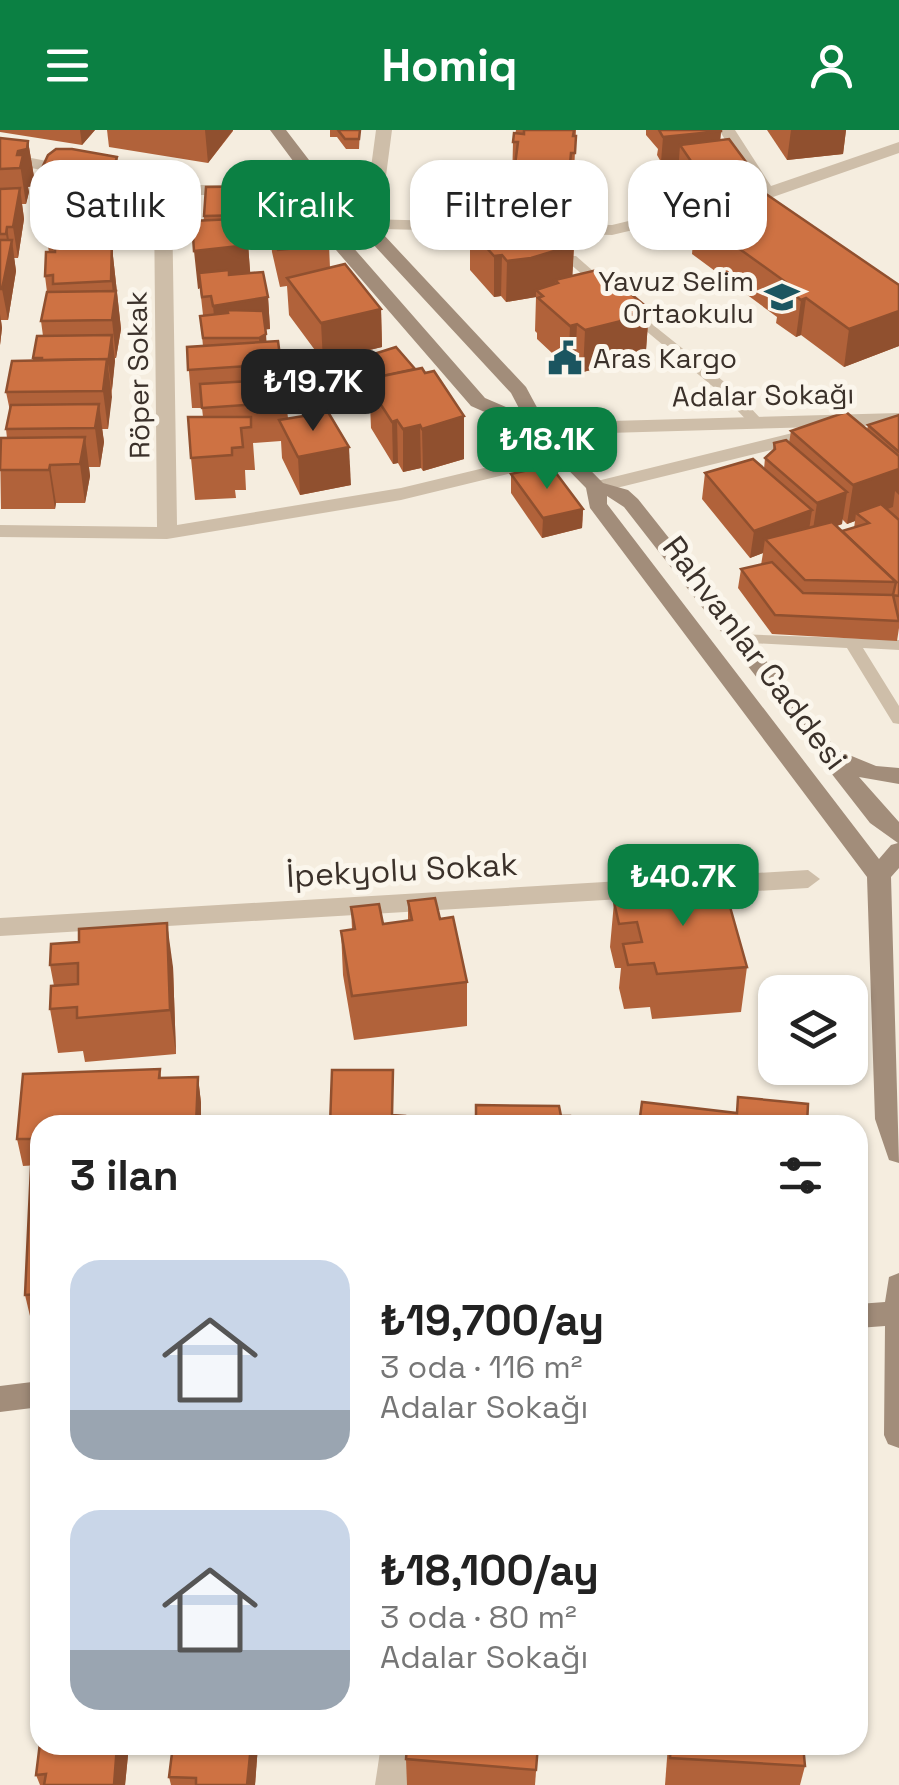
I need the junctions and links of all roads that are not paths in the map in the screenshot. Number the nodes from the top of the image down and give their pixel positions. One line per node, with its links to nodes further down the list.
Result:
1 (278, 130): 6 (street)
2 (384, 130): 7 (street)
3 (727, 130): 9 (street)
4 (899, 146): 9 (street)
5 (0, 157): 8 (street)
6 (300, 160)
7 (380, 160)
8 (30, 163)
9 (768, 193): 10 (street)
10 (390, 225)
11 (164, 250): 22 (street, Röper Sokak)
12 (345, 250): 18 (street)
13 (389, 250): 18 (street)
14 (572, 259): 17 (lane)
15 (899, 419): 16 (street, Adalar Sokağı)
16 (869, 420): 17 (street, Adalar Sokağı); 20 (street, Adalar Sokağı)
17 (756, 422): 18 (street, Adalar Sokağı)
18 (539, 428): 19 (street)
19 (567, 454): 20 (street); 22 (street)
20 (596, 487): 23 (street, Rahvanlar Caddesi); 31 (street, Rahvanlar Caddesi)
21 (0, 532): 22 (street)
22 (167, 533)
23 (738, 639): 24 (lane); 27 (street, Rahvanlar Caddesi)
24 (854, 645): 25 (lane); 26 (lane)
25 (899, 645)
26 (899, 719)
27 (829, 755): 28 (street, Rahvanlar Caddesi); 29 (street, Rahvanlar Caddesi)
28 (899, 776)
29 (899, 834)
30 (899, 851): 31 (street)
31 (880, 876): 34 (street)
32 (808, 879): 33 (street, İpekyolu Sokak)
33 (0, 927)
34 (899, 1152)
35 (898, 1299): 36 (street); 39 (street)
36 (868, 1312)
37 (30, 1395): 38 (street)
38 (0, 1399)
39 (899, 1435)
40 (396, 1755): 41 (street)
41 (392, 1785)

